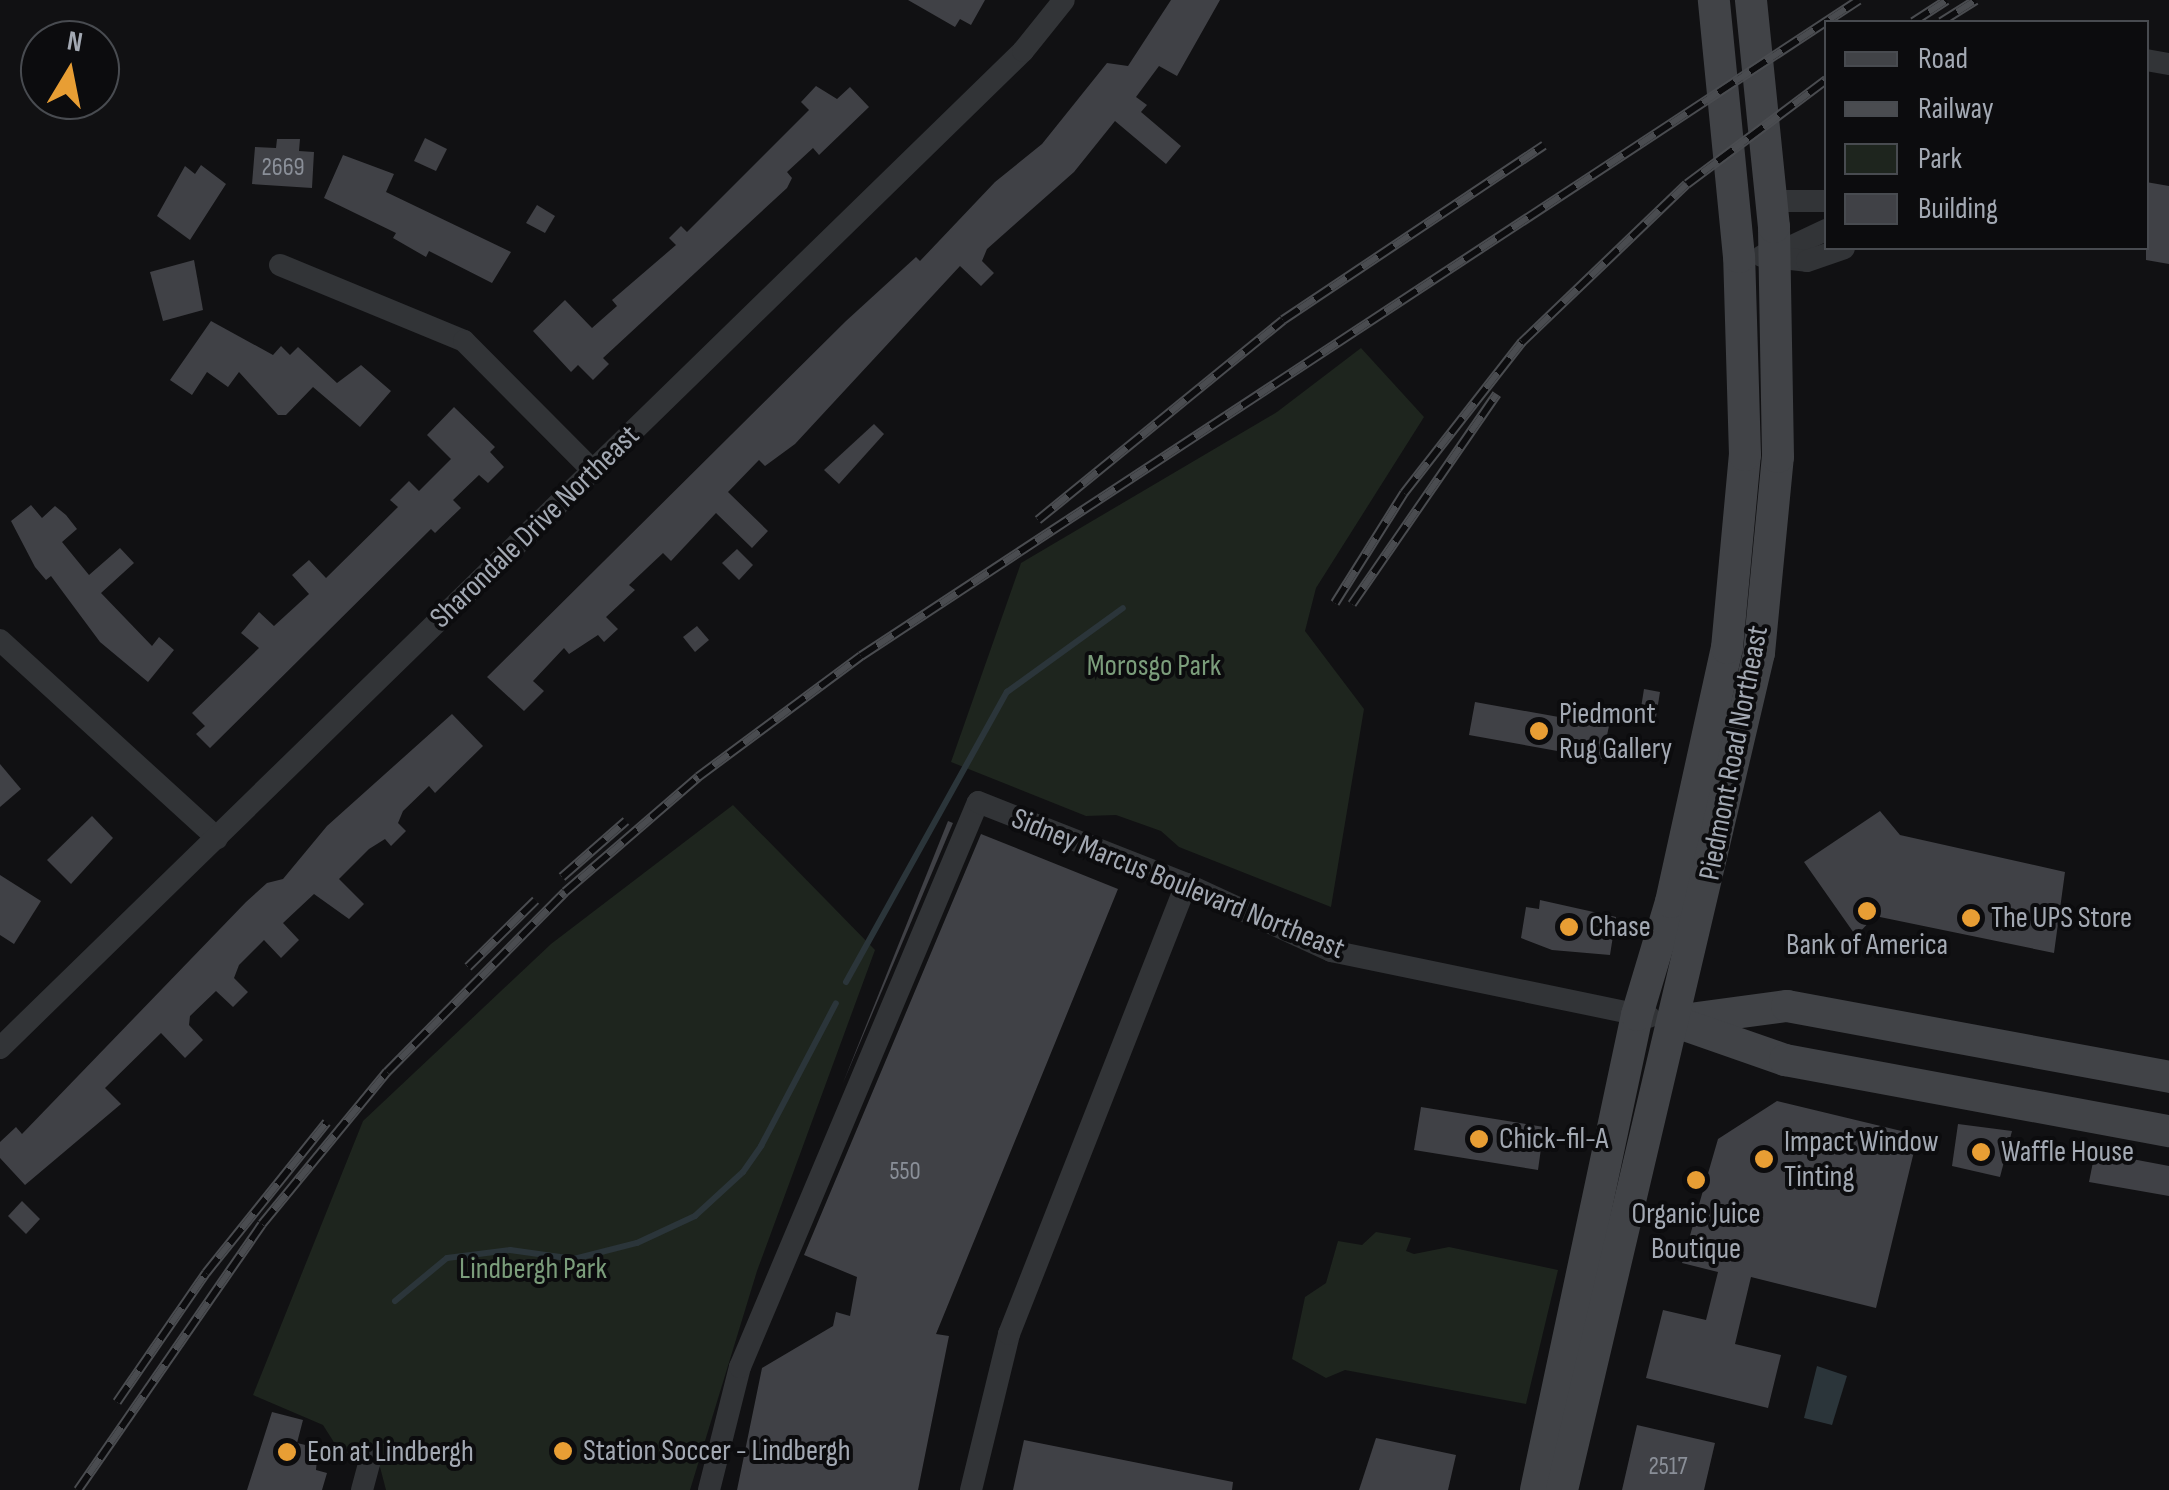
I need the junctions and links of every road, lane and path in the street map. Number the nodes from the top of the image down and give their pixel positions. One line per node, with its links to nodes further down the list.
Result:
1 (1064, 0): 11 (street, Sharondale Drive Northeast)
2 (1714, 0): 9 (main road, Piedmont Road Northeast)
3 (1751, 0): 4 (main road, Piedmont Road Northeast)
4 (1772, 202): 5 (street); 8 (main road, Piedmont Road Northeast)
5 (1824, 202)
6 (1824, 231): 8 (street)
7 (1838, 250): 8 (street)
8 (1775, 254): 9 (street); 16 (main road, Piedmont Road Northeast)
9 (1738, 258): 15 (main road, Piedmont Road Northeast)
10 (280, 266): 11 (street)
11 (592, 471): 13 (street, Sharondale Drive Northeast)
12 (0, 640): 13 (street)
13 (217, 838): 17 (street, Sharondale Drive Northeast)
14 (1186, 884): 15 (street, Sidney Marcus Boulevard Northeast); 22 (street, Sidney Marcus Boulevard Northeast); 23 (street)
15 (1638, 1015): 16 (street, Sidney Marcus Boulevard Northeast); 24 (main road, Piedmont Road Northeast)
16 (1672, 1021): 18 (main road, Sidney Marcus Boulevard Northeast); 19 (main road, Sidney Marcus Boulevard Northeast); 25 (main road, Piedmont Road Northeast)
17 (0, 1048)
18 (2169, 1076)
19 (2169, 1131)
20 (370, 1461): 21 (street)
21 (362, 1490)
22 (709, 1490)
23 (971, 1490)
24 (1536, 1490)
25 (1562, 1490)

